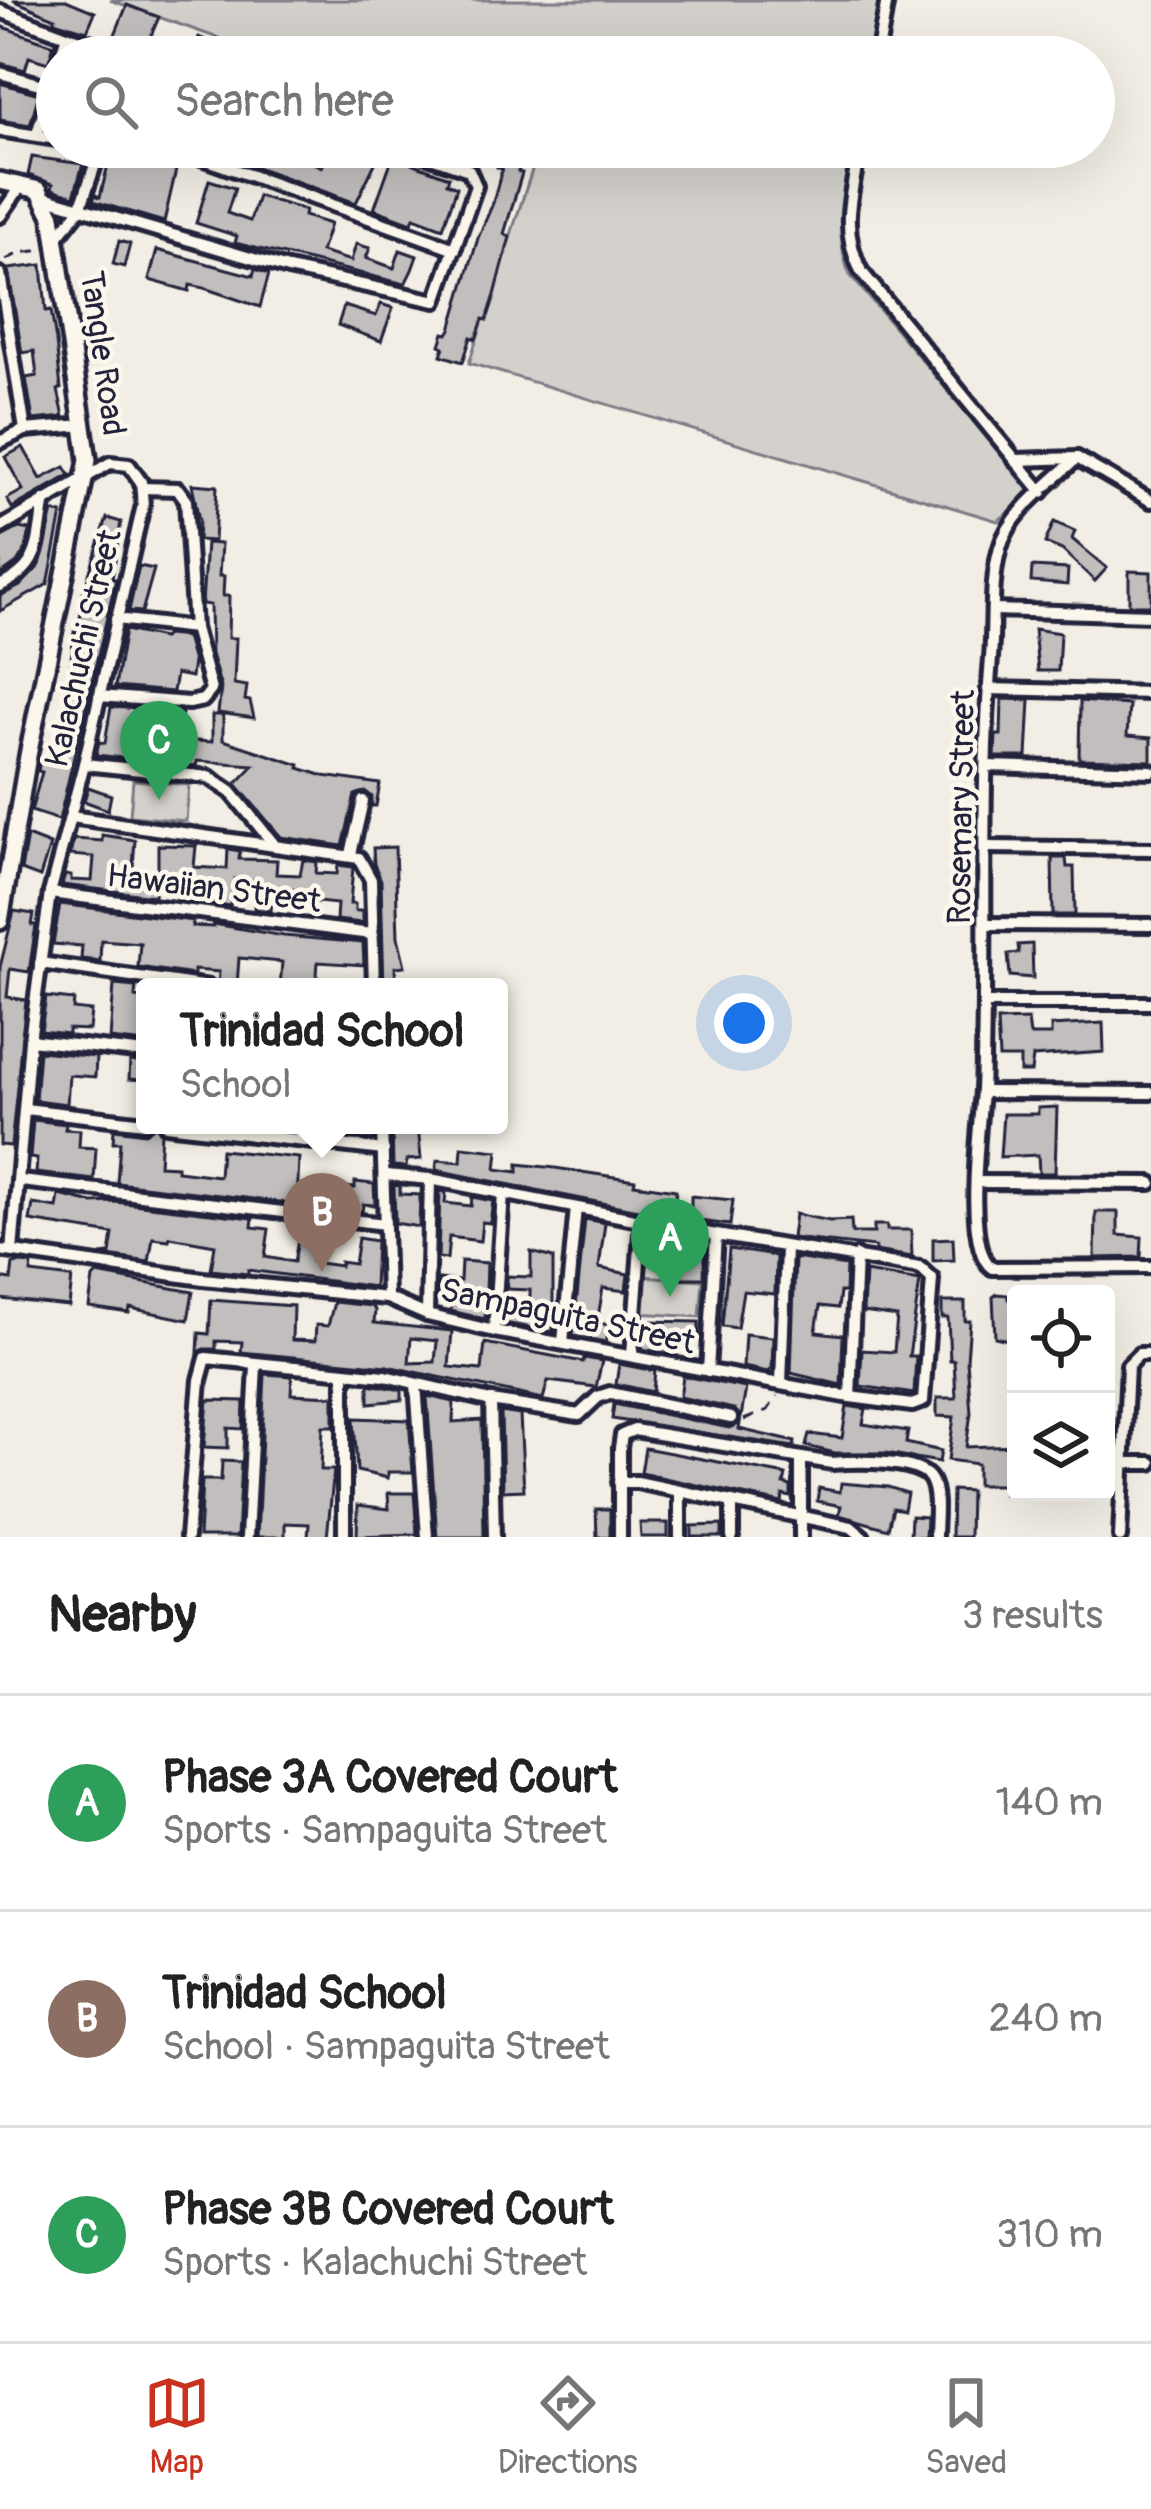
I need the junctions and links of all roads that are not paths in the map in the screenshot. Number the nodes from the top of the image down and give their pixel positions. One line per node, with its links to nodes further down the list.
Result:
1 (887, 0): 4 (street)
2 (0, 11): 3 (street)
3 (67, 36)
4 (881, 36)
5 (0, 74): 6 (street)
6 (36, 84)
7 (0, 130): 8 (street)
8 (36, 134)
9 (94, 168): 16 (street)
10 (230, 168): 19 (street)
11 (464, 168): 19 (street)
12 (856, 168): 25 (street)
13 (0, 181): 14 (street)
14 (22, 184): 15 (street); 17 (street)
15 (44, 196): 16 (street); 18 (street, Tangle Road)
16 (80, 209): 18 (street); 19 (street)
17 (0, 216)
18 (57, 243): 21 (street, Tangle Road)
19 (455, 249)
20 (2, 267): 22 (street)
21 (84, 425): 22 (street); 26 (street, Tangle Road)
22 (25, 430): 23 (street)
23 (0, 442)
24 (1077, 458): 25 (street); 28 (street, Rosemary Street); 30 (street)
25 (1016, 460): 28 (street)
26 (84, 479): 27 (street, Kalachuchi Street); 29 (street); 50 (street, Tangle Road)
27 (142, 488): 35 (street, Kalachuchi Street); 36 (street)
28 (1042, 492): 33 (street, Rosemary Street)
29 (45, 500): 31 (street); 32 (street)
30 (1151, 501)
31 (0, 528)
32 (0, 586)
33 (994, 610): 34 (street); 37 (street, Rosemary Street)
34 (1151, 615)
35 (116, 619): 36 (street); 39 (street, Kalachuchi Street)
36 (194, 628): 39 (street)
37 (988, 689): 38 (street); 41 (street, Rosemary Street)
38 (1151, 693)
39 (99, 696): 40 (street, Kalachuchi Street)
40 (84, 764): 44 (street, Kalachuchi Street); 45 (street)
41 (987, 766): 42 (street); 46 (street, Rosemary Street)
42 (1151, 770)
43 (363, 801): 48 (street)
44 (71, 817): 45 (street); 49 (street, Kalachuchi Street)
45 (273, 843): 48 (street)
46 (986, 848): 47 (street); 51 (street, Rosemary Street)
47 (1151, 849)
48 (351, 854): 53 (street)
49 (50, 893): 53 (street, Hawaiian Street); 54 (street, Kalachuchi Street)
50 (0, 921)
51 (985, 925): 52 (street); 57 (street, Rosemary Street)
52 (1151, 925)
53 (371, 934): 56 (street)
54 (40, 963): 55 (street); 59 (street, Kalachuchi Street)
55 (146, 978)
56 (373, 978)
57 (984, 1003): 58 (street); 61 (street, Rosemary Street)
58 (1151, 1003)
59 (30, 1040): 60 (street); 63 (street, Kalachuchi Street)
60 (136, 1052)
61 (982, 1092): 62 (street); 71 (street, Rosemary Street)
62 (1151, 1093)
63 (25, 1109): 64 (street); 70 (street, Kalachuchi Street)
64 (136, 1122)
65 (244, 1134): 67 (street)
66 (383, 1134): 67 (street)
67 (384, 1150): 68 (street)
68 (386, 1174): 69 (street); 76 (street)
69 (430, 1179): 73 (street); 83 (street)
70 (21, 1181): 76 (street); 79 (street, Kalachuchi Street)
71 (976, 1182): 72 (street); 81 (street, Rosemary Street)
72 (1151, 1183)
73 (503, 1193): 74 (street); 84 (street)
74 (576, 1208): 75 (street); 85 (street)
75 (642, 1220): 77 (street); 87 (street)
76 (385, 1224): 82 (street)
77 (716, 1235): 78 (street); 89 (street)
78 (786, 1248): 80 (street); 91 (street)
79 (6, 1251): 82 (street, Sampaguita Street)
80 (856, 1256): 93 (street); 93 (street, Sampaguita Street)
81 (1151, 1267)
82 (387, 1298): 83 (street, Sampaguita Street)
83 (427, 1316): 84 (street, Sampaguita Street)
84 (494, 1330): 85 (street, Sampaguita Street)
85 (563, 1342): 87 (street, Sampaguita Street)
86 (1145, 1354): 98 (street)
87 (632, 1355): 89 (street, Sampaguita Street)
88 (256, 1366): 90 (street); 105 (street); 106 (street)
89 (708, 1371): 91 (street, Sampaguita Street)
90 (344, 1372): 92 (street); 107 (street)
91 (781, 1383): 93 (street, Sampaguita Street)
92 (416, 1384): 94 (street); 108 (street)
93 (850, 1397)
94 (491, 1401): 95 (street); 109 (street)
95 (731, 1418)
96 (802, 1458): 101 (street); 104 (street); 115 (street)
97 (1115, 1459): 98 (street)
98 (1121, 1463): 99 (street); 100 (street); 116 (street)
99 (1151, 1463)
100 (1115, 1467)
101 (620, 1482): 102 (street); 110 (street)
102 (680, 1491): 103 (street); 111 (street)
103 (731, 1503): 104 (street); 112 (street)
104 (801, 1519): 113 (street); 114 (street)
105 (187, 1537)
106 (248, 1537)
107 (344, 1537)
108 (427, 1537)
109 (494, 1537)
110 (620, 1537)
111 (680, 1537)
112 (732, 1537)
113 (801, 1537)
114 (863, 1537)
115 (935, 1537)
116 (1120, 1537)

